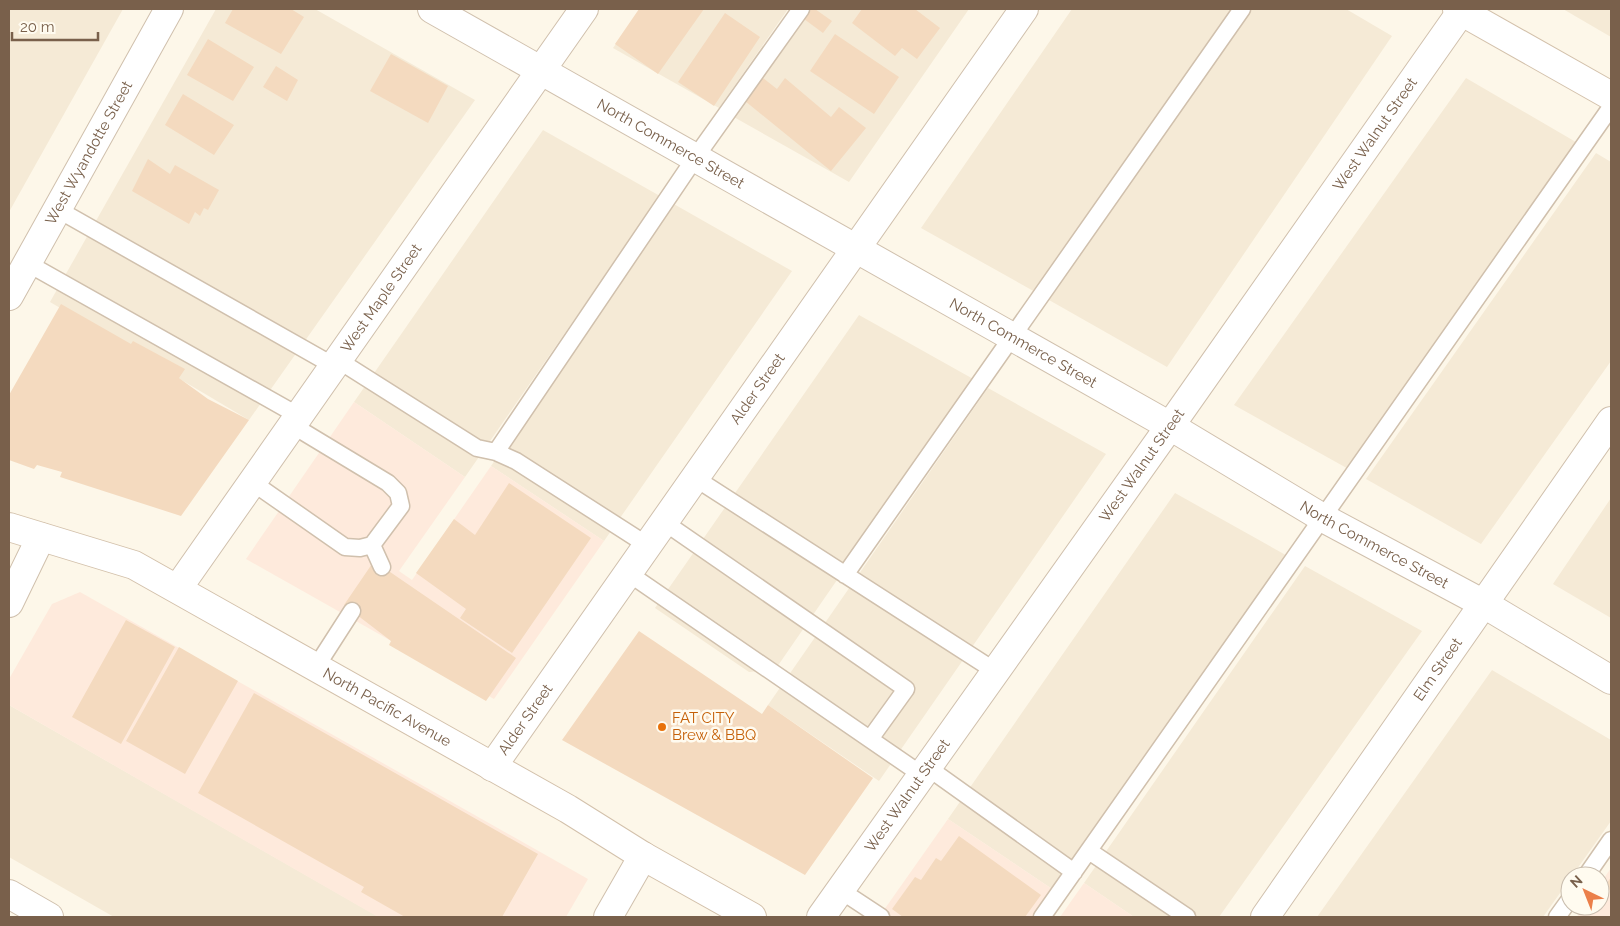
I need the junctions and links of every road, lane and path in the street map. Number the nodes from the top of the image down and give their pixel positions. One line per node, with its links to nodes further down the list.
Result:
1 (169, 9): 12 (street, West Wyandotte Street)
2 (432, 9): 8 (street, North Commerce Street)
3 (584, 9): 8 (street, West Maple Street)
4 (801, 9): 11 (lane)
5 (1024, 9): 13 (street, Alder Street)
6 (1242, 9): 16 (lane)
7 (1460, 10): 9 (street); 20 (street, West Walnut Street)
8 (541, 71): 11 (street, North Commerce Street); 17 (street, West Maple Street)
9 (1611, 96)
10 (1611, 106): 24 (lane)
11 (695, 158): 13 (street, North Commerce Street); 21 (lane)
12 (57, 209): 14 (street, West Wyandotte Street); 17 (lane)
13 (855, 250): 16 (street, North Commerce Street); 22 (street, Alder Street)
14 (27, 263): 15 (street, West Wyandotte Street); 18 (lane)
15 (9, 296)
16 (1013, 337): 20 (street, North Commerce Street); 32 (lane)
17 (336, 363): 18 (street, West Maple Street); 21 (lane)
18 (296, 420): 23 (street, West Maple Street); 29 (lane)
19 (1611, 421): 35 (street, Elm Street)
20 (1170, 426): 24 (street, North Commerce Street); 38 (street, West Walnut Street)
21 (496, 452): 28 (lane)
22 (694, 478): 25 (street, Alder Street); 32 (lane)
23 (252, 482): 29 (lane); 33 (street, West Maple Street)
24 (1323, 518): 35 (street, North Commerce Street); 44 (lane)
25 (664, 522): 28 (street, Alder Street); 40 (lane)
26 (9, 527): 27 (street, North Pacific Avenue)
27 (41, 537): 33 (street, North Pacific Avenue); 34 (street)
28 (648, 545): 31 (street, Alder Street)
29 (372, 546): 30 (lane)
30 (382, 567)
31 (628, 573): 40 (lane); 41 (street, Alder Street)
32 (845, 575): 38 (lane)
33 (178, 588): 37 (street, North Pacific Avenue)
34 (9, 603)
35 (1484, 604): 39 (street, North Commerce Street); 57 (street, Elm Street)
36 (352, 611): 37 (lane)
37 (316, 667): 41 (street, North Pacific Avenue)
38 (995, 672): 42 (street, West Walnut Street)
39 (1611, 680)
40 (870, 739): 42 (lane)
41 (492, 767): 45 (street, North Pacific Avenue)
42 (924, 771): 47 (lane); 48 (street, West Walnut Street)
43 (1611, 840): 46 (lane)
44 (1089, 851): 47 (lane); 56 (lane)
45 (643, 856): 51 (street); 52 (street, North Pacific Avenue)
46 (1593, 866)
47 (1074, 872): 55 (lane)
48 (840, 890): 53 (street, West Walnut Street); 54 (lane)
49 (9, 894): 50 (street)
50 (49, 917)
51 (608, 917)
52 (752, 917)
53 (820, 917)
54 (881, 917)
55 (1042, 917)
56 (1186, 917)
57 (1265, 917)

